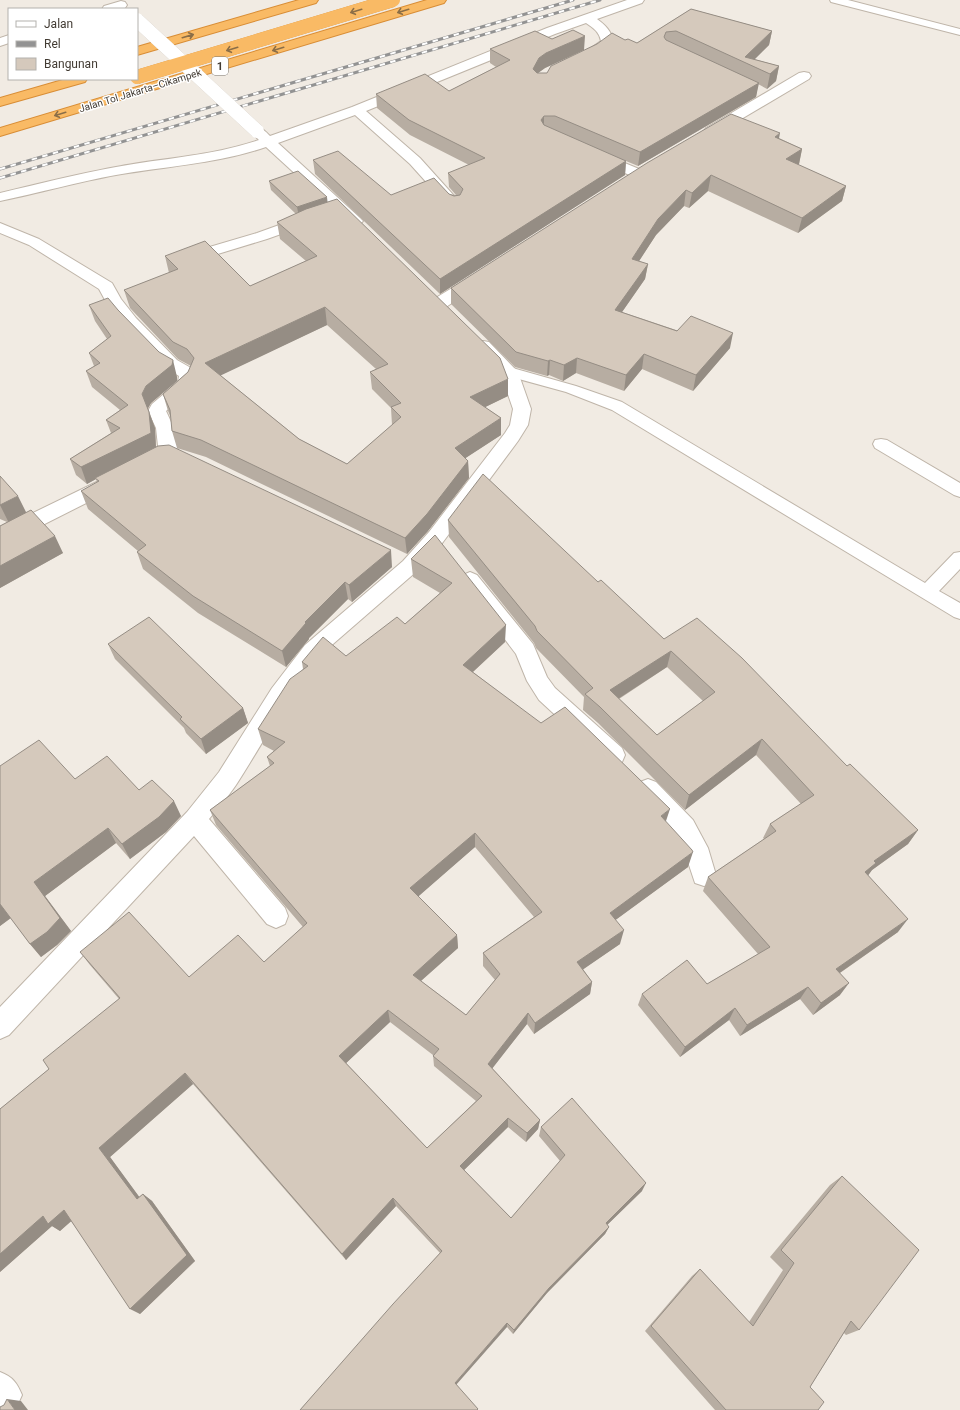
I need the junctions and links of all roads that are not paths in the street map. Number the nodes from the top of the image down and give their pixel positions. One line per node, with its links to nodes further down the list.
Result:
1 (393, 0): 15 (highway, 1, one-way to 15, bridge)
2 (440, 0): 25 (highway, Jalan Tol Jakarta–Cikampek / 1, one-way to 25)
3 (638, 0): 8 (street)
4 (835, 0): 10 (lane)
5 (315, 4): 11 (highway, 1, one-way to 5); 13 (highway, 1)
6 (121, 5): 7 (street)
7 (111, 8)
8 (587, 18): 12 (street); 23 (street)
9 (138, 21): 26 (street, bridge)
10 (960, 32)
11 (138, 51)
12 (574, 61)
13 (138, 62)
14 (804, 76): 20 (street)
15 (138, 77)
16 (38, 80): 19 (highway)
17 (77, 80): 21 (highway)
18 (754, 90): 20 (street)
19 (0, 91)
20 (768, 96): 27 (street)
21 (0, 102)
22 (51, 103): 24 (highway)
23 (356, 110): 26 (street); 33 (street)
24 (15, 114)
25 (0, 132)
26 (263, 136): 32 (street); 34 (street)
27 (700, 137)
28 (584, 150): 30 (street)
29 (652, 166): 30 (street)
30 (639, 174): 31 (street)
31 (626, 183)
32 (0, 197)
33 (455, 205)
34 (341, 208): 36 (street); 37 (street)
35 (0, 228): 43 (street)
36 (363, 229)
37 (182, 260)
38 (486, 273): 39 (street)
39 (440, 303)
40 (472, 335): 41 (street)
41 (509, 372): 47 (street); 49 (lane)
42 (881, 444): 45 (lane)
43 (169, 458)
44 (126, 475): 46 (street)
45 (960, 491)
46 (0, 538)
47 (446, 550): 51 (street); 52 (street)
48 (960, 558): 49 (lane)
49 (927, 592): 50 (lane)
50 (960, 612)
51 (195, 819): 53 (street); 54 (street)
52 (704, 875)
53 (276, 916)
54 (0, 1026)

